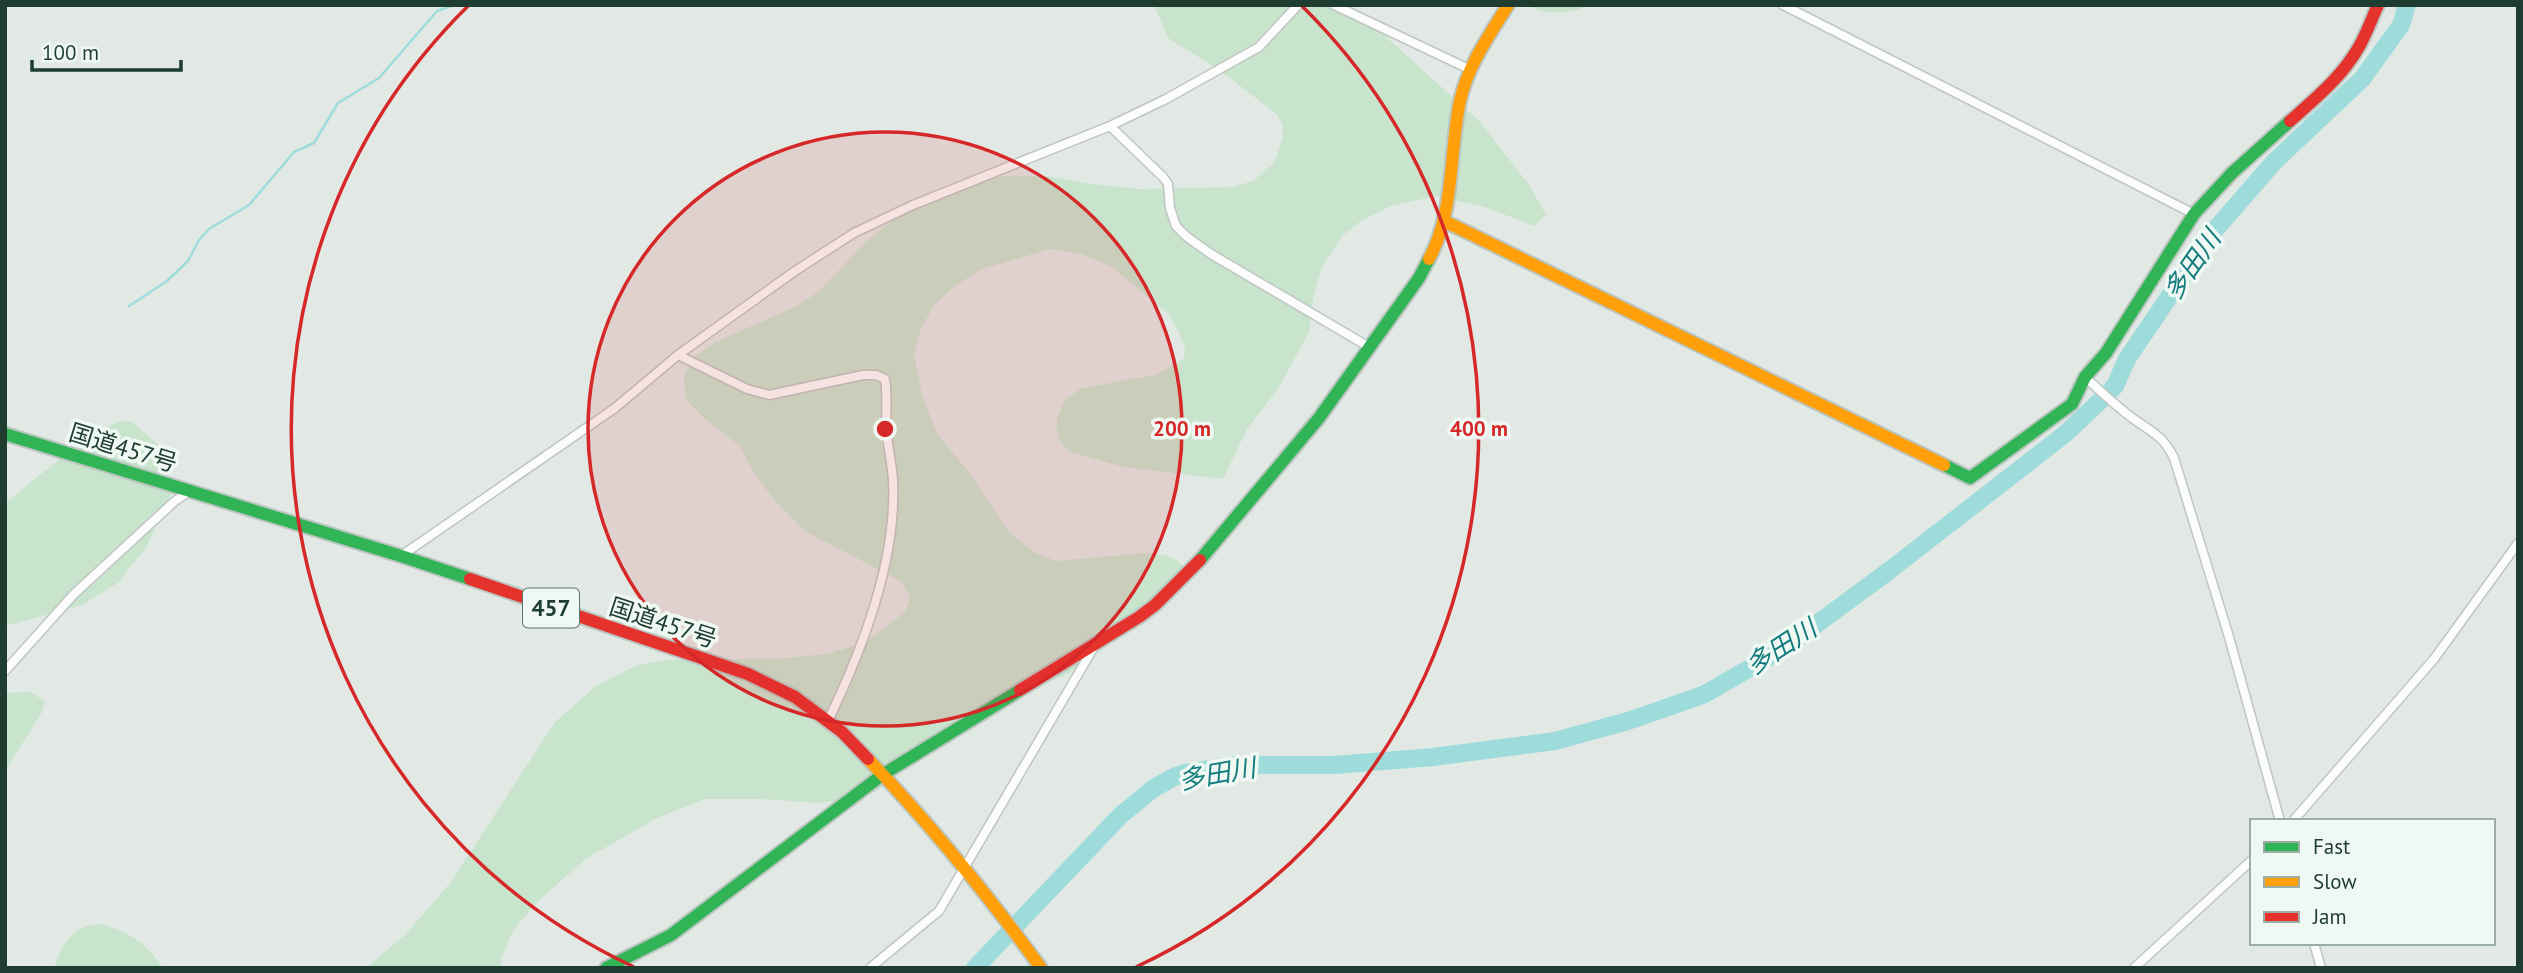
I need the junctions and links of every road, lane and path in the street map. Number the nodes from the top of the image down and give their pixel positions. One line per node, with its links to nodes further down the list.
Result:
1 (1298, 5): 7 (street)
2 (1334, 5): 6 (street)
3 (1508, 5): 6 (main road)
4 (1783, 5): 8 (street)
5 (2378, 5): 8 (main road)
6 (1469, 69): 9 (main road)
7 (1110, 126): 10 (street); 11 (street)
8 (2194, 214): 12 (main road)
9 (1444, 220): 10 (main road); 12 (main road)
10 (1369, 346): 17 (main road)
11 (678, 355): 16 (street); 19 (street)
12 (2085, 377): 21 (street)
13 (5, 434): 14 (main road, 国道457号 / 457)
14 (190, 491): 16 (main road, 国道457号 / 457); 18 (street)
15 (2518, 542): 22 (street)
16 (401, 556): 19 (main road, 国道457号 / 457)
17 (1097, 640): 20 (main road); 24 (street)
18 (5, 671)
19 (828, 721): 20 (main road, 国道457号 / 457)
20 (882, 775): 24 (main road, 国道457号 / 457); 26 (main road)
21 (2279, 819)
22 (2295, 819)
23 (2250, 862): 29 (street)
24 (963, 869): 27 (street); 28 (main road, 国道457号 / 457)
25 (2315, 945): 30 (street)
26 (606, 968)
27 (870, 968)
28 (1041, 968)
29 (2134, 968)
30 (2321, 968)

